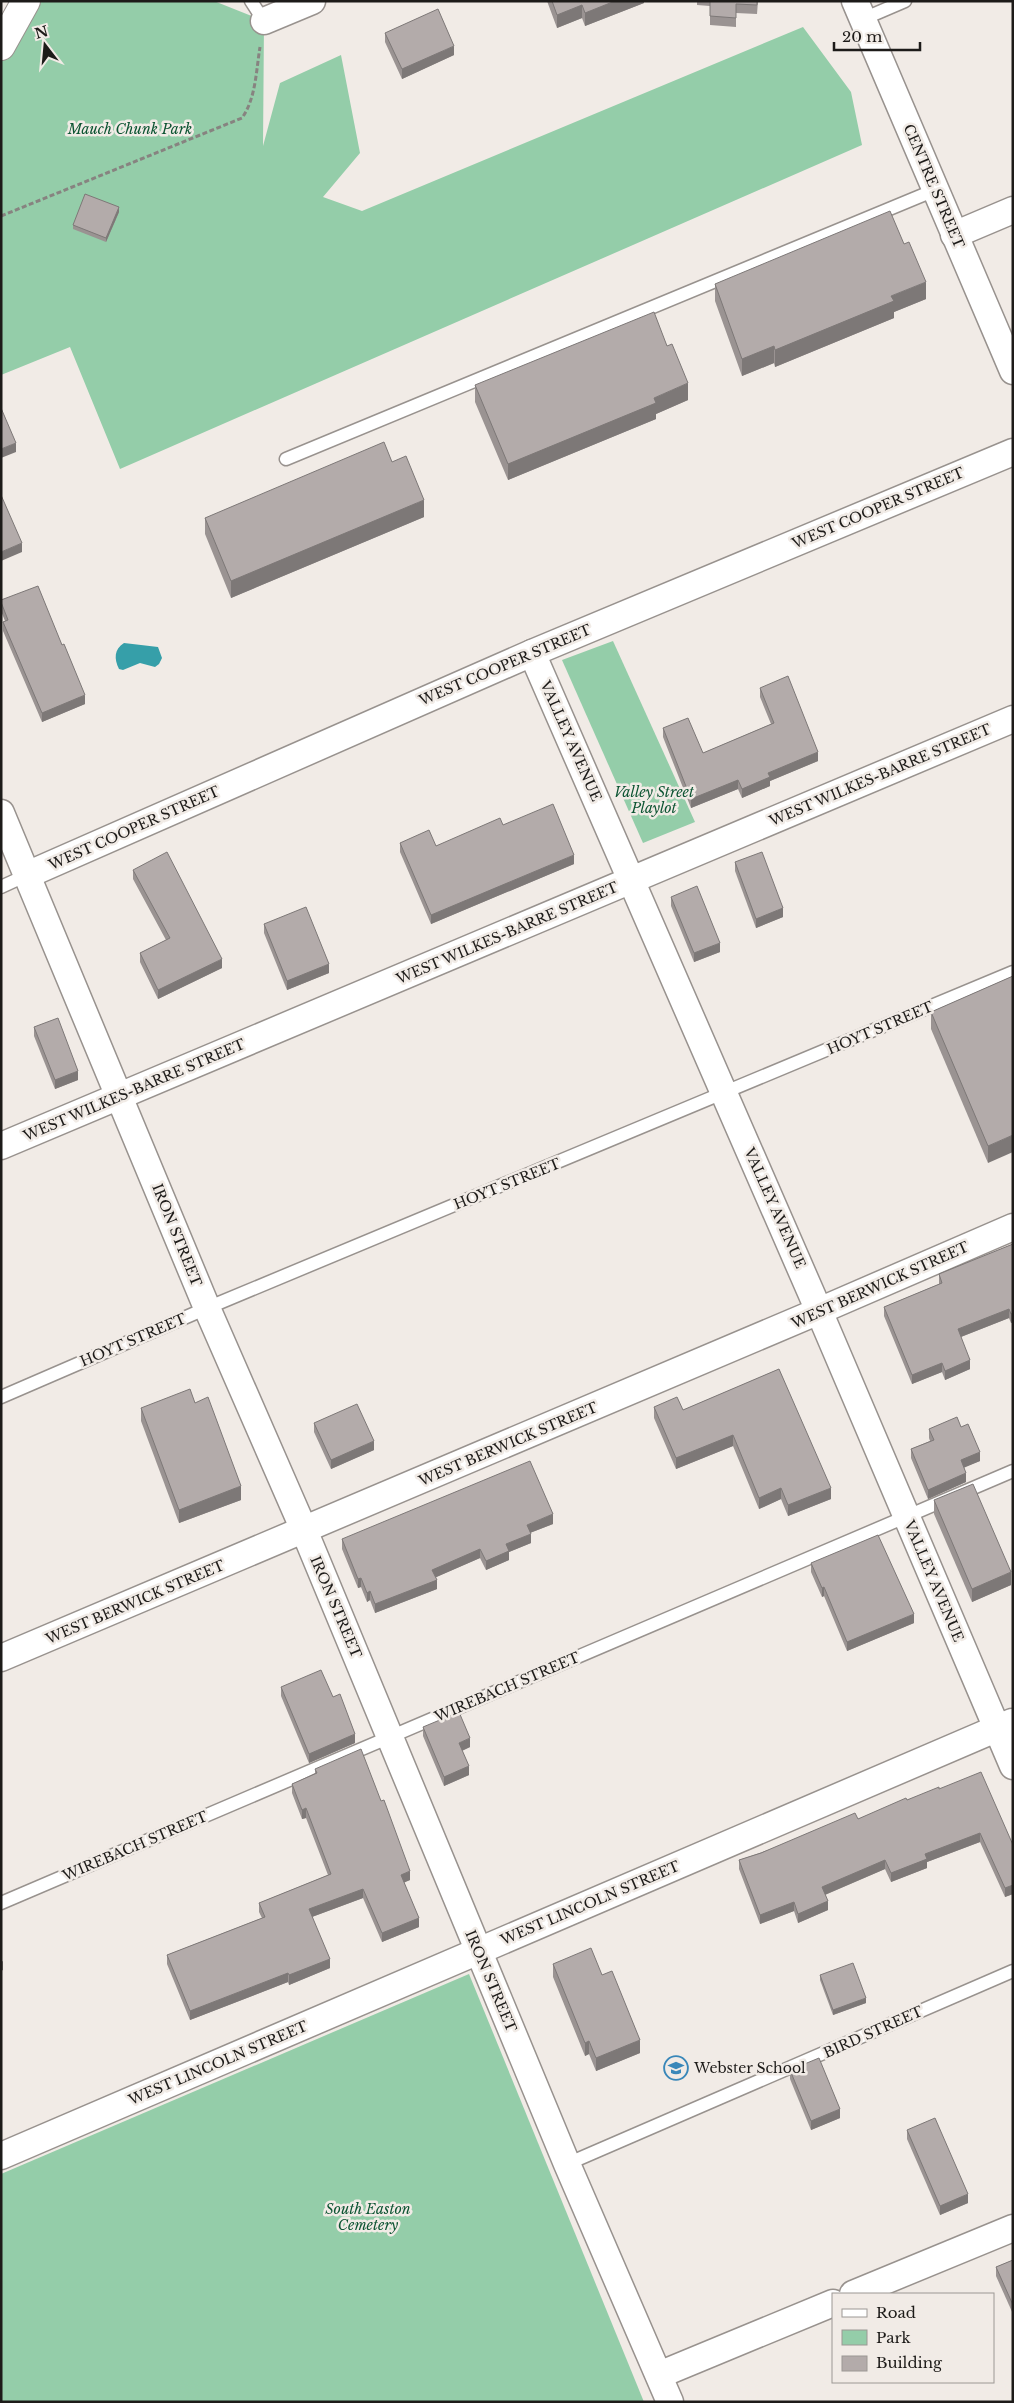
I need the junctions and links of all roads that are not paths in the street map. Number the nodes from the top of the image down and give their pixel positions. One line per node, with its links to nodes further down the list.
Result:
1 (26, 1): 6 (street)
2 (312, 1): 5 (street)
3 (905, 1): 4 (lane)
4 (859, 10): 7 (street, CENTRE STREET)
5 (258, 11)
6 (1, 46)
7 (935, 190): 9 (street, CENTRE STREET); 12 (lane)
8 (1013, 210): 9 (street)
9 (954, 235): 10 (street, CENTRE STREET)
10 (1013, 371)
11 (1013, 452): 13 (street, WEST COOPER STREET)
12 (286, 459)
13 (532, 653): 16 (street, WEST COOPER STREET); 17 (street, VALLEY AVENUE)
14 (1013, 719): 17 (street, WEST WILKES-BARRE STREET)
15 (1, 813): 16 (street, IRON STREET)
16 (27, 875): 18 (lane, WEST COOPER STREET); 21 (street, IRON STREET)
17 (632, 880): 20 (street, VALLEY AVENUE); 21 (street, WEST WILKES-BARRE STREET)
18 (1, 887)
19 (1013, 972): 20 (lane, HOYT STREET)
20 (725, 1094): 24 (lane, HOYT STREET); 25 (street, VALLEY AVENUE)
21 (120, 1095): 22 (street, WEST WILKES-BARRE STREET); 24 (street, IRON STREET)
22 (1, 1146)
23 (1013, 1227): 25 (street, WEST BERWICK STREET)
24 (207, 1308): 26 (lane, HOYT STREET); 29 (street, IRON STREET)
25 (820, 1311): 28 (street, VALLEY AVENUE); 29 (street, WEST BERWICK STREET)
26 (1, 1397)
27 (1013, 1471): 28 (lane, WIREBACH STREET)
28 (907, 1516): 31 (street, VALLEY AVENUE); 32 (lane, WIREBACH STREET)
29 (304, 1530): 30 (street, WEST BERWICK STREET); 32 (street, IRON STREET)
30 (1, 1658)
31 (1005, 1725): 33 (street, VALLEY AVENUE); 35 (street, WEST LINCOLN STREET)
32 (390, 1738): 34 (lane, WIREBACH STREET); 35 (street, IRON STREET)
33 (1013, 1766)
34 (1, 1903)
35 (478, 1951): 37 (street, WEST LINCOLN STREET); 38 (street, IRON STREET)
36 (1013, 1972): 38 (lane, BIRD STREET)
37 (1, 2156)
38 (567, 2164): 42 (street, IRON STREET)
39 (1013, 2228): 40 (street)
40 (855, 2293)
41 (832, 2303): 42 (street)
42 (659, 2376): 43 (street, IRON STREET)
43 (670, 2402)

